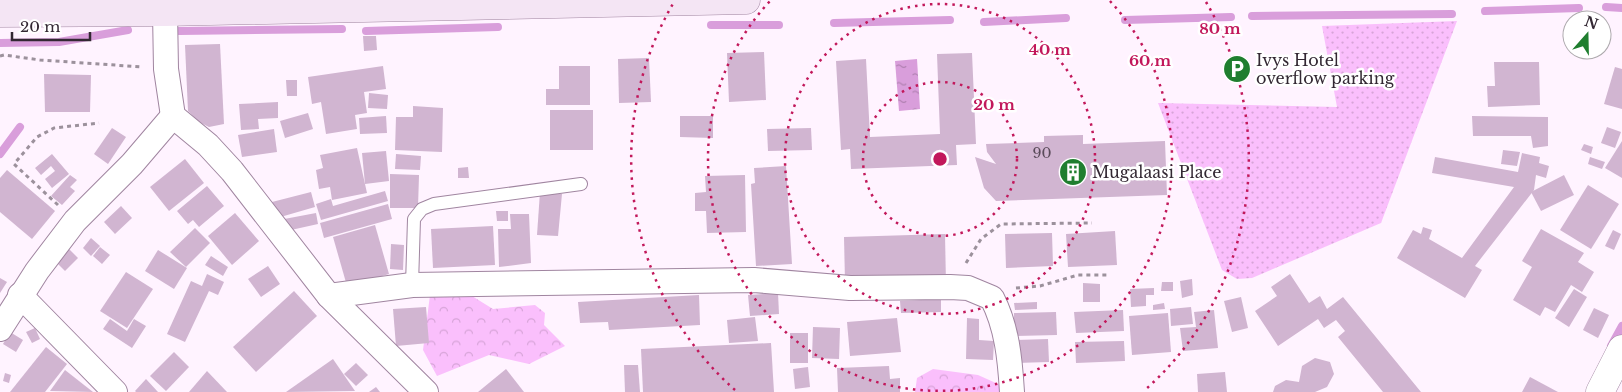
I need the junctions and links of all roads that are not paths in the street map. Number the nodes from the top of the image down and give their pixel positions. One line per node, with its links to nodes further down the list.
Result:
1 (720, 0): 2 (main road); 3 (main road)
2 (746, 0)
3 (272, 5): 6 (main road)
4 (34, 6): 5 (main road); 6 (main road)
5 (0, 12)
6 (165, 12): 7 (street)
7 (173, 116): 10 (street); 11 (street)
8 (581, 184): 9 (lane)
9 (412, 285): 11 (street); 16 (street)
10 (20, 295): 12 (street); 14 (street)
11 (329, 296): 15 (street)
12 (0, 329)
13 (1620, 360): 17 (street)
14 (115, 392)
15 (426, 392)
16 (1012, 392)
17 (1600, 392)

